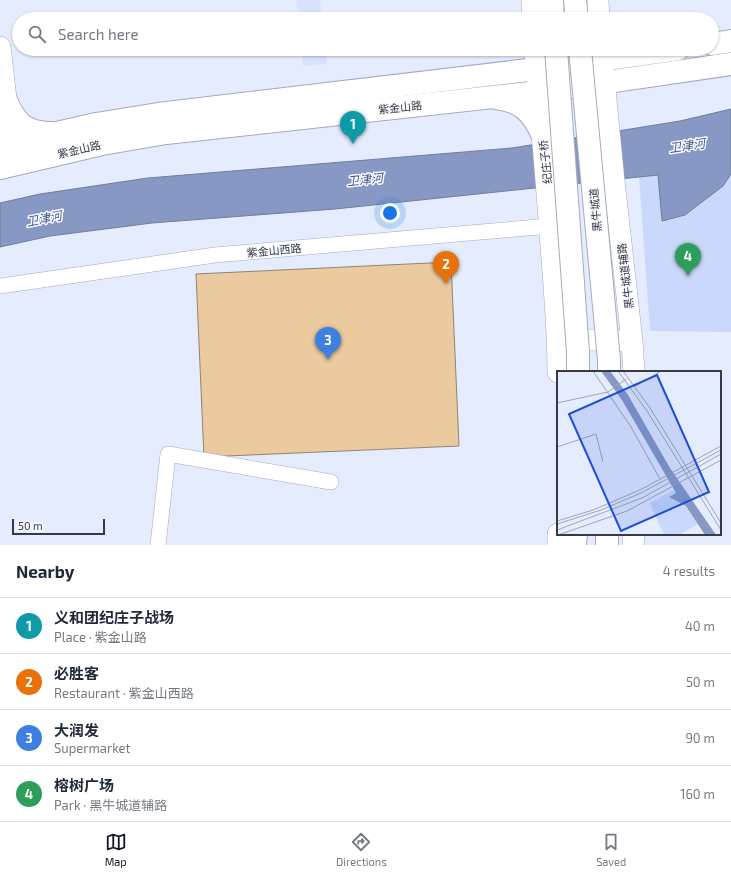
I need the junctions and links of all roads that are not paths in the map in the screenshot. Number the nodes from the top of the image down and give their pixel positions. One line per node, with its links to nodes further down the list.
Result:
1 (532, 0): 5 (main road)
2 (552, 0): 6 (main road)
3 (575, 0): 7 (main road)
4 (598, 0): 8 (main road)
5 (533, 12)
6 (553, 12)
7 (576, 12)
8 (599, 12)
9 (731, 42): 10 (main road)
10 (719, 43)
11 (0, 47): 21 (main road)
12 (557, 56): 31 (main road, bridge)
13 (581, 56): 32 (main road, 黑牛城道, bridge)
14 (594, 56): 17 (main road, 紫金山路)
15 (601, 56): 18 (main road)
16 (731, 64): 18 (main road, 紫金山路)
17 (537, 72): 19 (main road, 紫金山路); 20 (main road, 紫金山路); 23 (main road, 紫金山路); 24 (main road)
18 (604, 82): 19 (main road, 紫金山路); 22 (main road)
19 (574, 86): 22 (main road)
20 (487, 97): 24 (main road); 25 (main road, 紫金山路)
21 (5, 98): 23 (main road); 25 (main road)
22 (608, 127): 29 (main road, 黑牛城道辅路)
23 (57, 133): 25 (main road, 紫金山路)
24 (542, 134): 26 (main road, 纪庄子桥)
25 (6, 149)
26 (550, 226): 27 (street, 紫金山西路); 28 (main road)
27 (0, 286)
28 (558, 339): 29 (main road); 30 (main road)
29 (632, 341): 33 (main road, 黑牛城道辅路)
30 (558, 371)
31 (578, 371)
32 (609, 371)
33 (634, 371)
34 (331, 482): 37 (street)
35 (576, 535): 38 (main road)
36 (634, 535): 39 (main road)
37 (158, 545)
38 (575, 545)
39 (633, 545)

